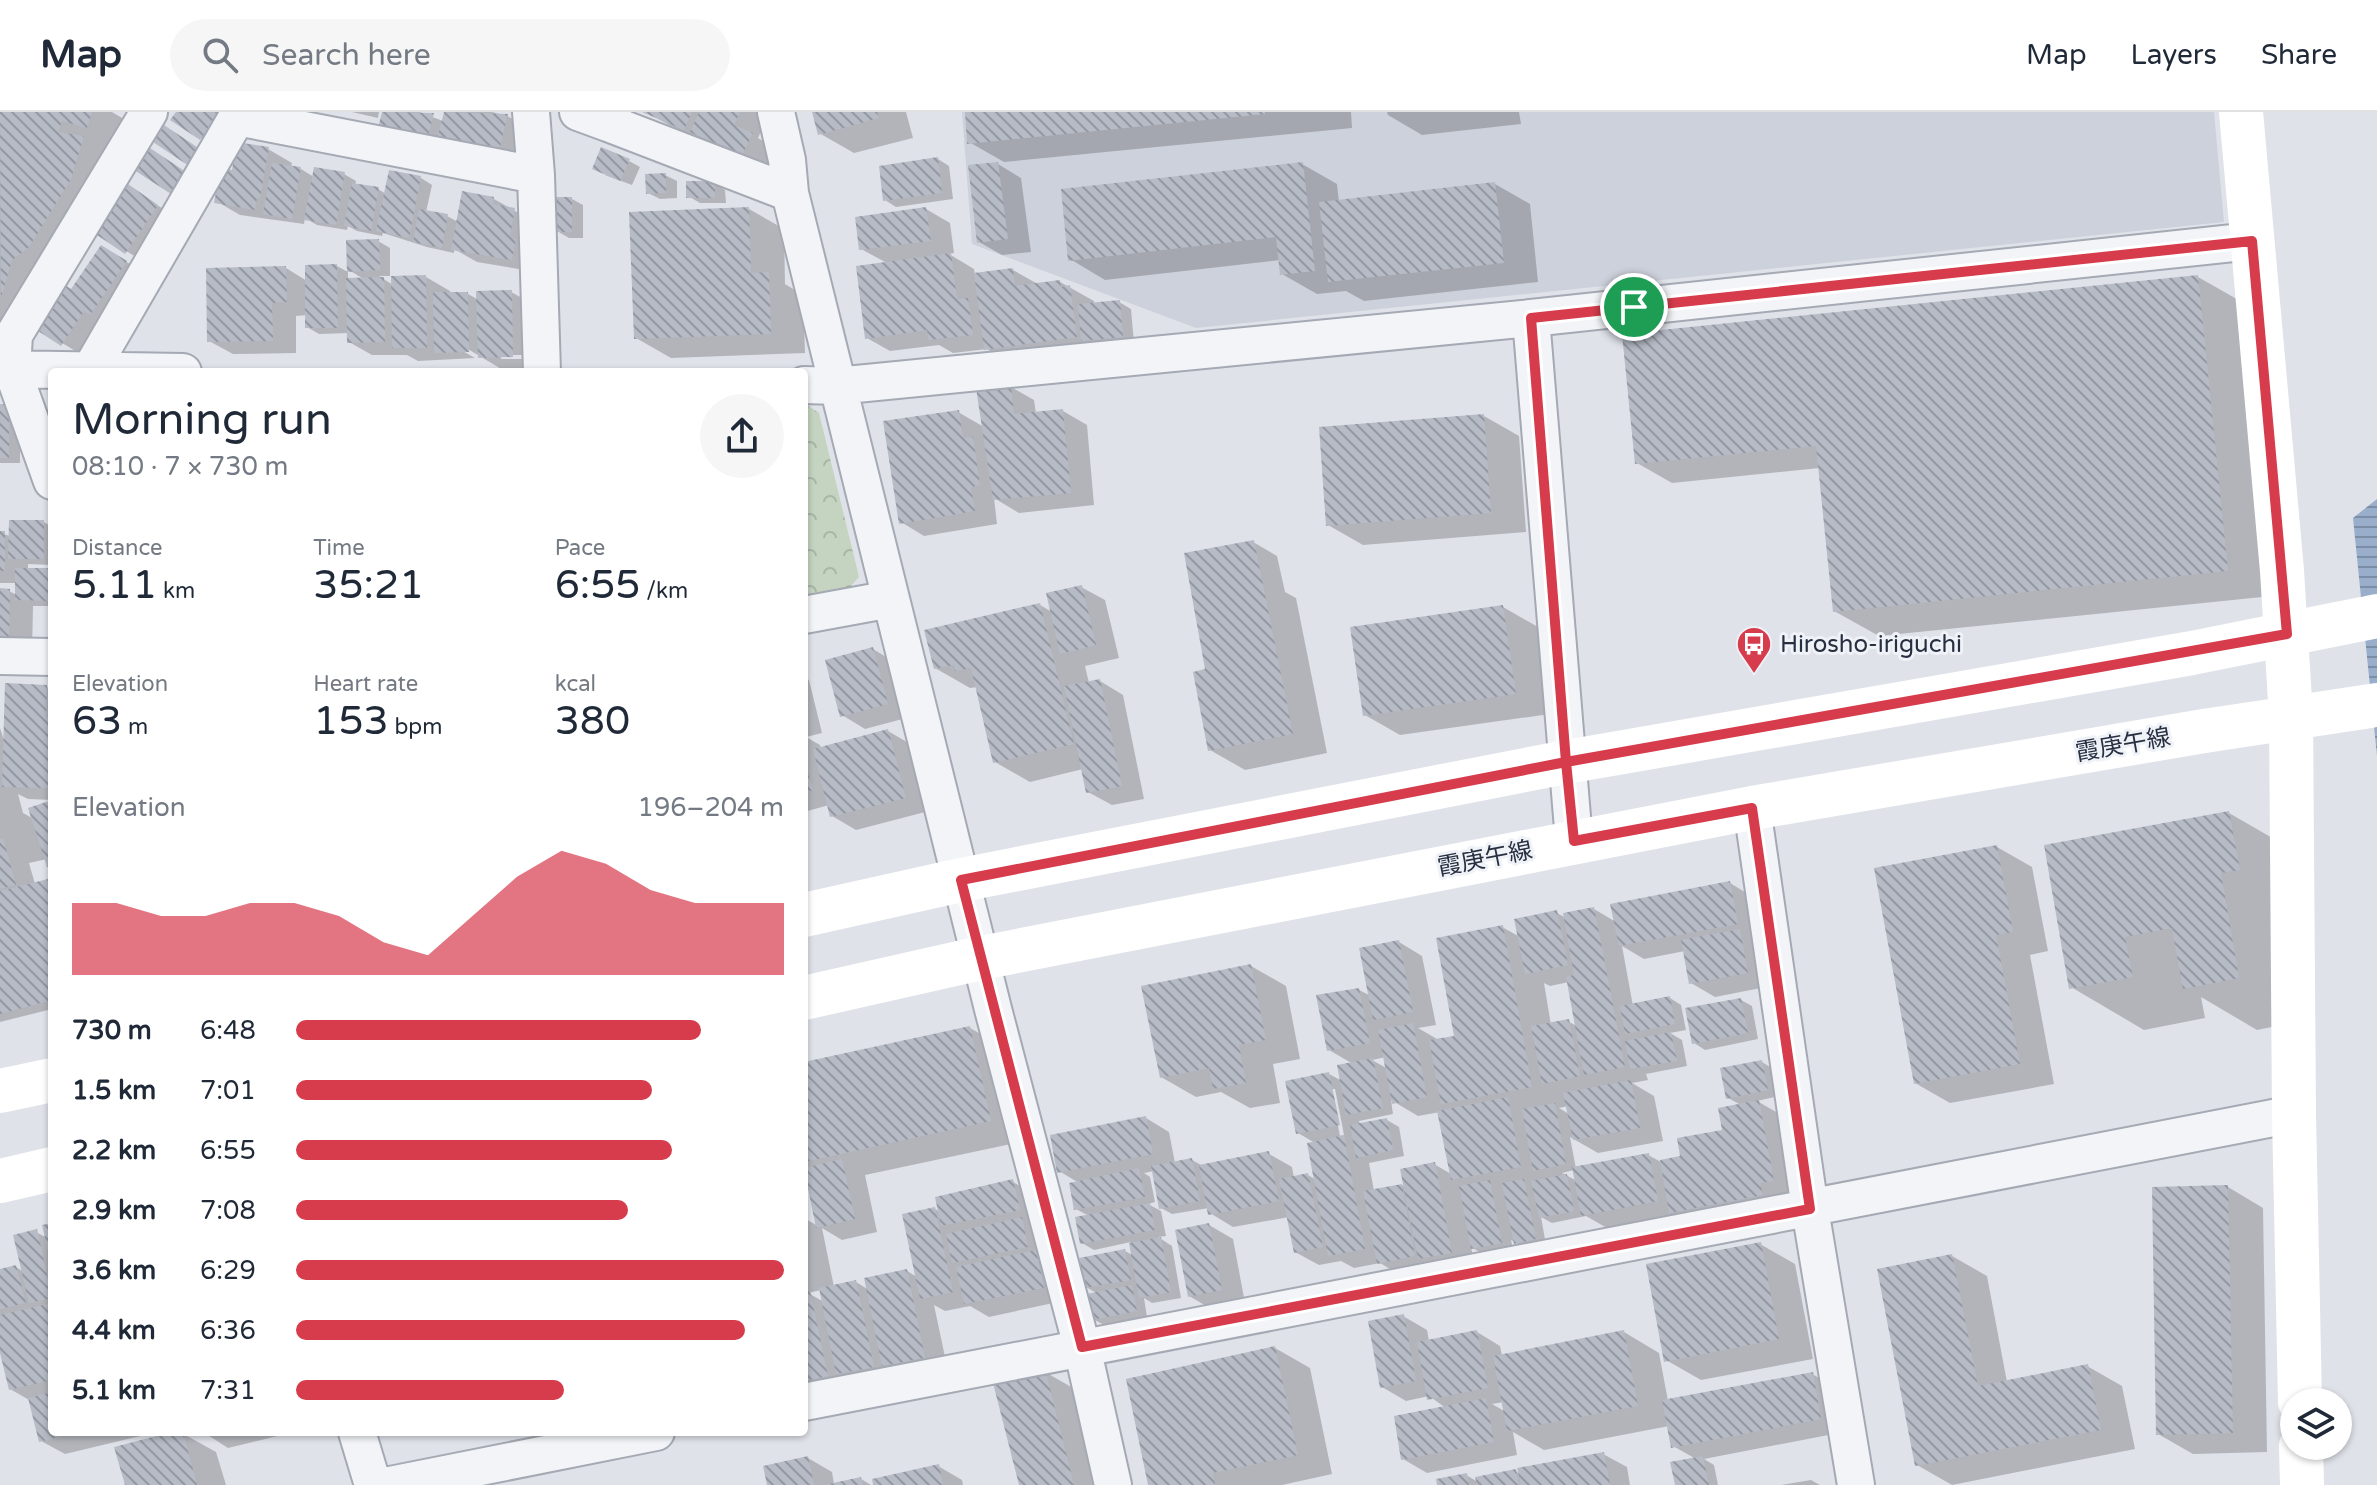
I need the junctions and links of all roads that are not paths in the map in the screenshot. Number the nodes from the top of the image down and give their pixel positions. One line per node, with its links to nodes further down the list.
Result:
1 (149, 112): 13 (street)
2 (531, 112): 7 (street)
3 (776, 112): 8 (street)
4 (2241, 112): 9 (street)
5 (238, 114): 7 (street); 11 (street)
6 (600, 116): 8 (street)
7 (536, 175): 12 (street)
8 (790, 193): 15 (street)
9 (2252, 241): 10 (street); 20 (street)
10 (1531, 318): 15 (street); 25 (street)
11 (92, 368)
12 (542, 368)
13 (6, 369): 14 (street); 16 (street)
14 (48, 369)
15 (820, 386): 17 (street)
16 (48, 471)
17 (891, 599): 18 (street); 28 (street)
18 (808, 614)
19 (2366, 618): 20 (street)
20 (2287, 634): 24 (street); 25 (street)
21 (0, 656): 22 (street)
22 (48, 657)
23 (2368, 707): 24 (street, 霞庚午線)
24 (2291, 717): 26 (street, 霞庚午線); 34 (street)
25 (1566, 762): 27 (street); 28 (street)
26 (1752, 808): 27 (street, 霞庚午線); 37 (street)
27 (1574, 841): 30 (street, 霞庚午線)
28 (961, 880): 29 (street); 30 (street)
29 (808, 914)
30 (981, 958): 31 (street, 霞庚午線); 38 (street)
31 (808, 997)
32 (48, 1081): 33 (street)
33 (0, 1091)
34 (2294, 1114): 37 (street); 39 (street)
35 (48, 1170): 36 (street)
36 (0, 1181)
37 (1810, 1209): 38 (street); 46 (street)
38 (1082, 1347): 40 (street); 45 (street)
39 (2300, 1388)
40 (808, 1401)
41 (358, 1436): 43 (street)
42 (636, 1436): 44 (street)
43 (373, 1485)
44 (390, 1485)
45 (1113, 1485)
46 (1856, 1485)

